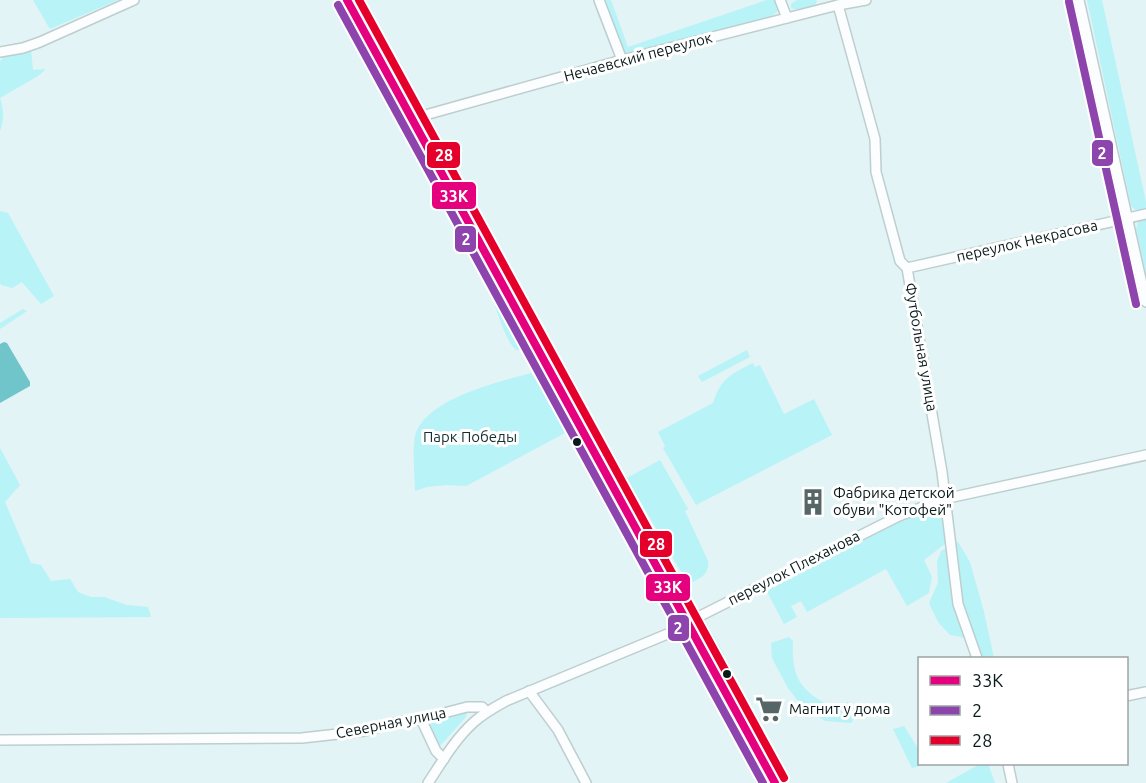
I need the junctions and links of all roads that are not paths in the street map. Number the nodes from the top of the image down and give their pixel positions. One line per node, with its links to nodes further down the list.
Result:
1 (134, 0): 9 (street)
2 (347, 0): 11 (street)
3 (599, 0): 10 (street)
4 (780, 0): 8 (street)
5 (866, 0): 7 (street, Нечаевский переулок)
6 (1079, 0): 13 (street)
7 (838, 5): 8 (street, Нечаевский переулок); 14 (street, Футбольная улица)
8 (787, 18): 10 (street, Нечаевский переулок)
9 (0, 52)
10 (622, 60): 11 (street, Нечаевский переулок)
11 (411, 119): 18 (street)
12 (1146, 214): 13 (street, переулок Некрасова)
13 (1128, 218): 14 (street, переулок Некрасова); 15 (street)
14 (908, 268): 17 (street, Футбольная улица)
15 (1146, 302)
16 (1146, 455): 17 (street, переулок Плеханова)
17 (944, 499): 18 (street, переулок Плеханова); 19 (street, Футбольная улица)
18 (688, 624): 20 (street); 30 (street)
19 (977, 657)
20 (529, 691): 23 (street); 29 (street)
21 (1146, 692): 22 (street)
22 (1128, 696)
23 (488, 712): 24 (street, Северная улица); 26 (street)
24 (421, 719): 25 (street, Северная улица); 26 (street)
25 (0, 740)
26 (444, 759): 28 (street)
27 (1008, 765): 31 (street)
28 (428, 783)
29 (586, 783)
30 (775, 783)
31 (1012, 783)

